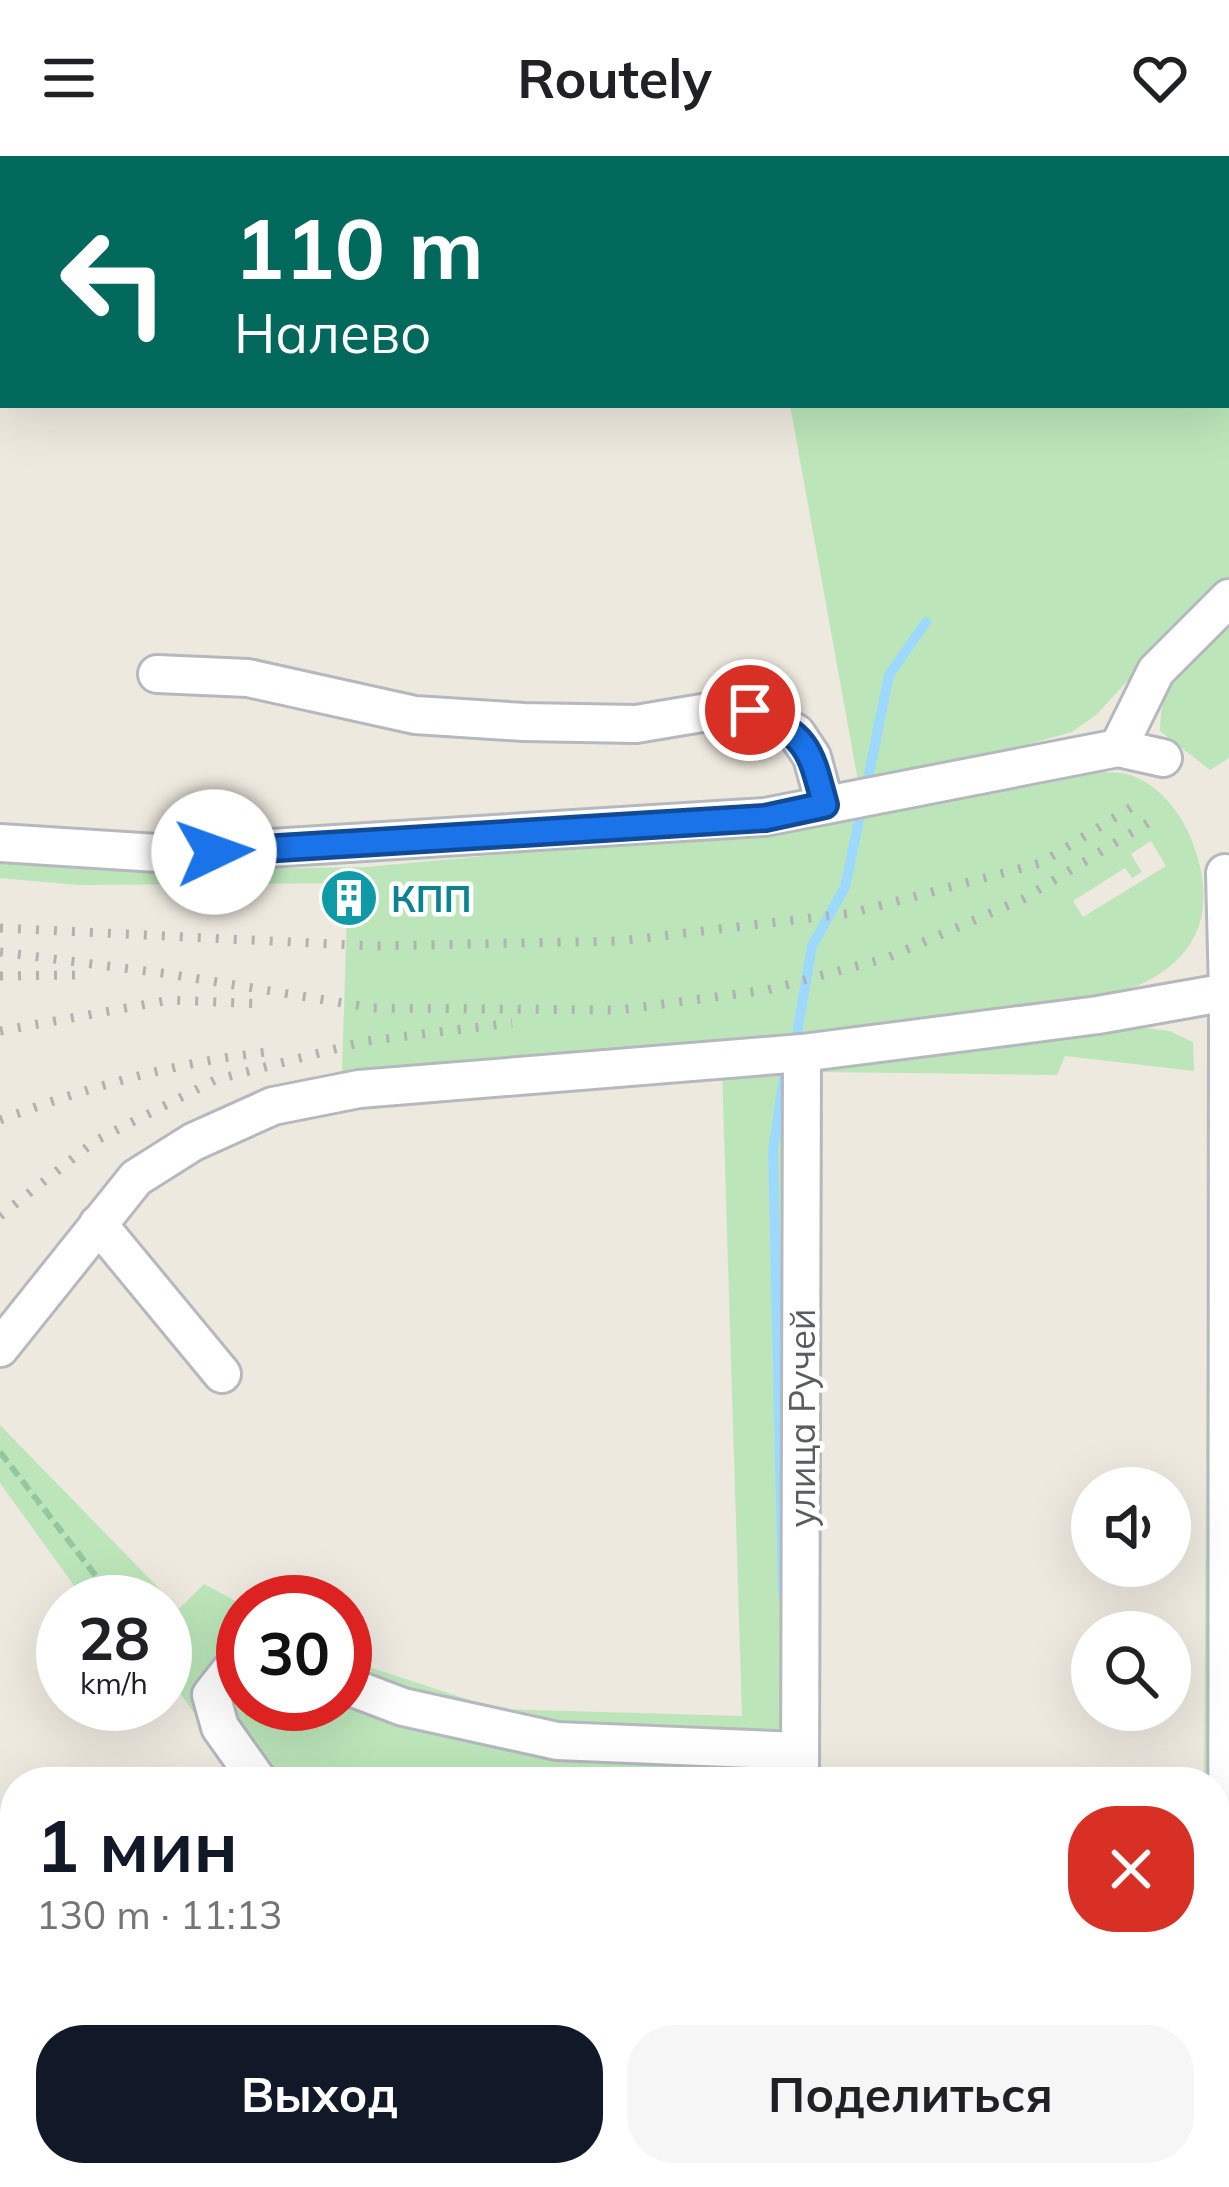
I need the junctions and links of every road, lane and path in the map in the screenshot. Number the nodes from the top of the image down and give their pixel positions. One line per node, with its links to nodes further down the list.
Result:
1 (1229, 598): 3 (street)
2 (157, 674): 5 (street)
3 (1118, 748): 4 (street); 5 (street)
4 (1163, 758)
5 (825, 805): 6 (street)
6 (0, 843)
7 (1225, 873): 8 (street)
8 (1228, 992): 9 (street); 19 (street)
9 (802, 1053): 10 (street); 18 (street, улица Ручей)
10 (98, 1224): 11 (street); 12 (street)
11 (0, 1348)
12 (222, 1374)
13 (0, 1452): 14 (path)
14 (95, 1575)
15 (372, 1695): 18 (street)
16 (223, 1731): 17 (street)
17 (248, 1767)
18 (800, 1767)
19 (1228, 1767)
20 (1154, 2187): 21 (path)
21 (1194, 2187)

